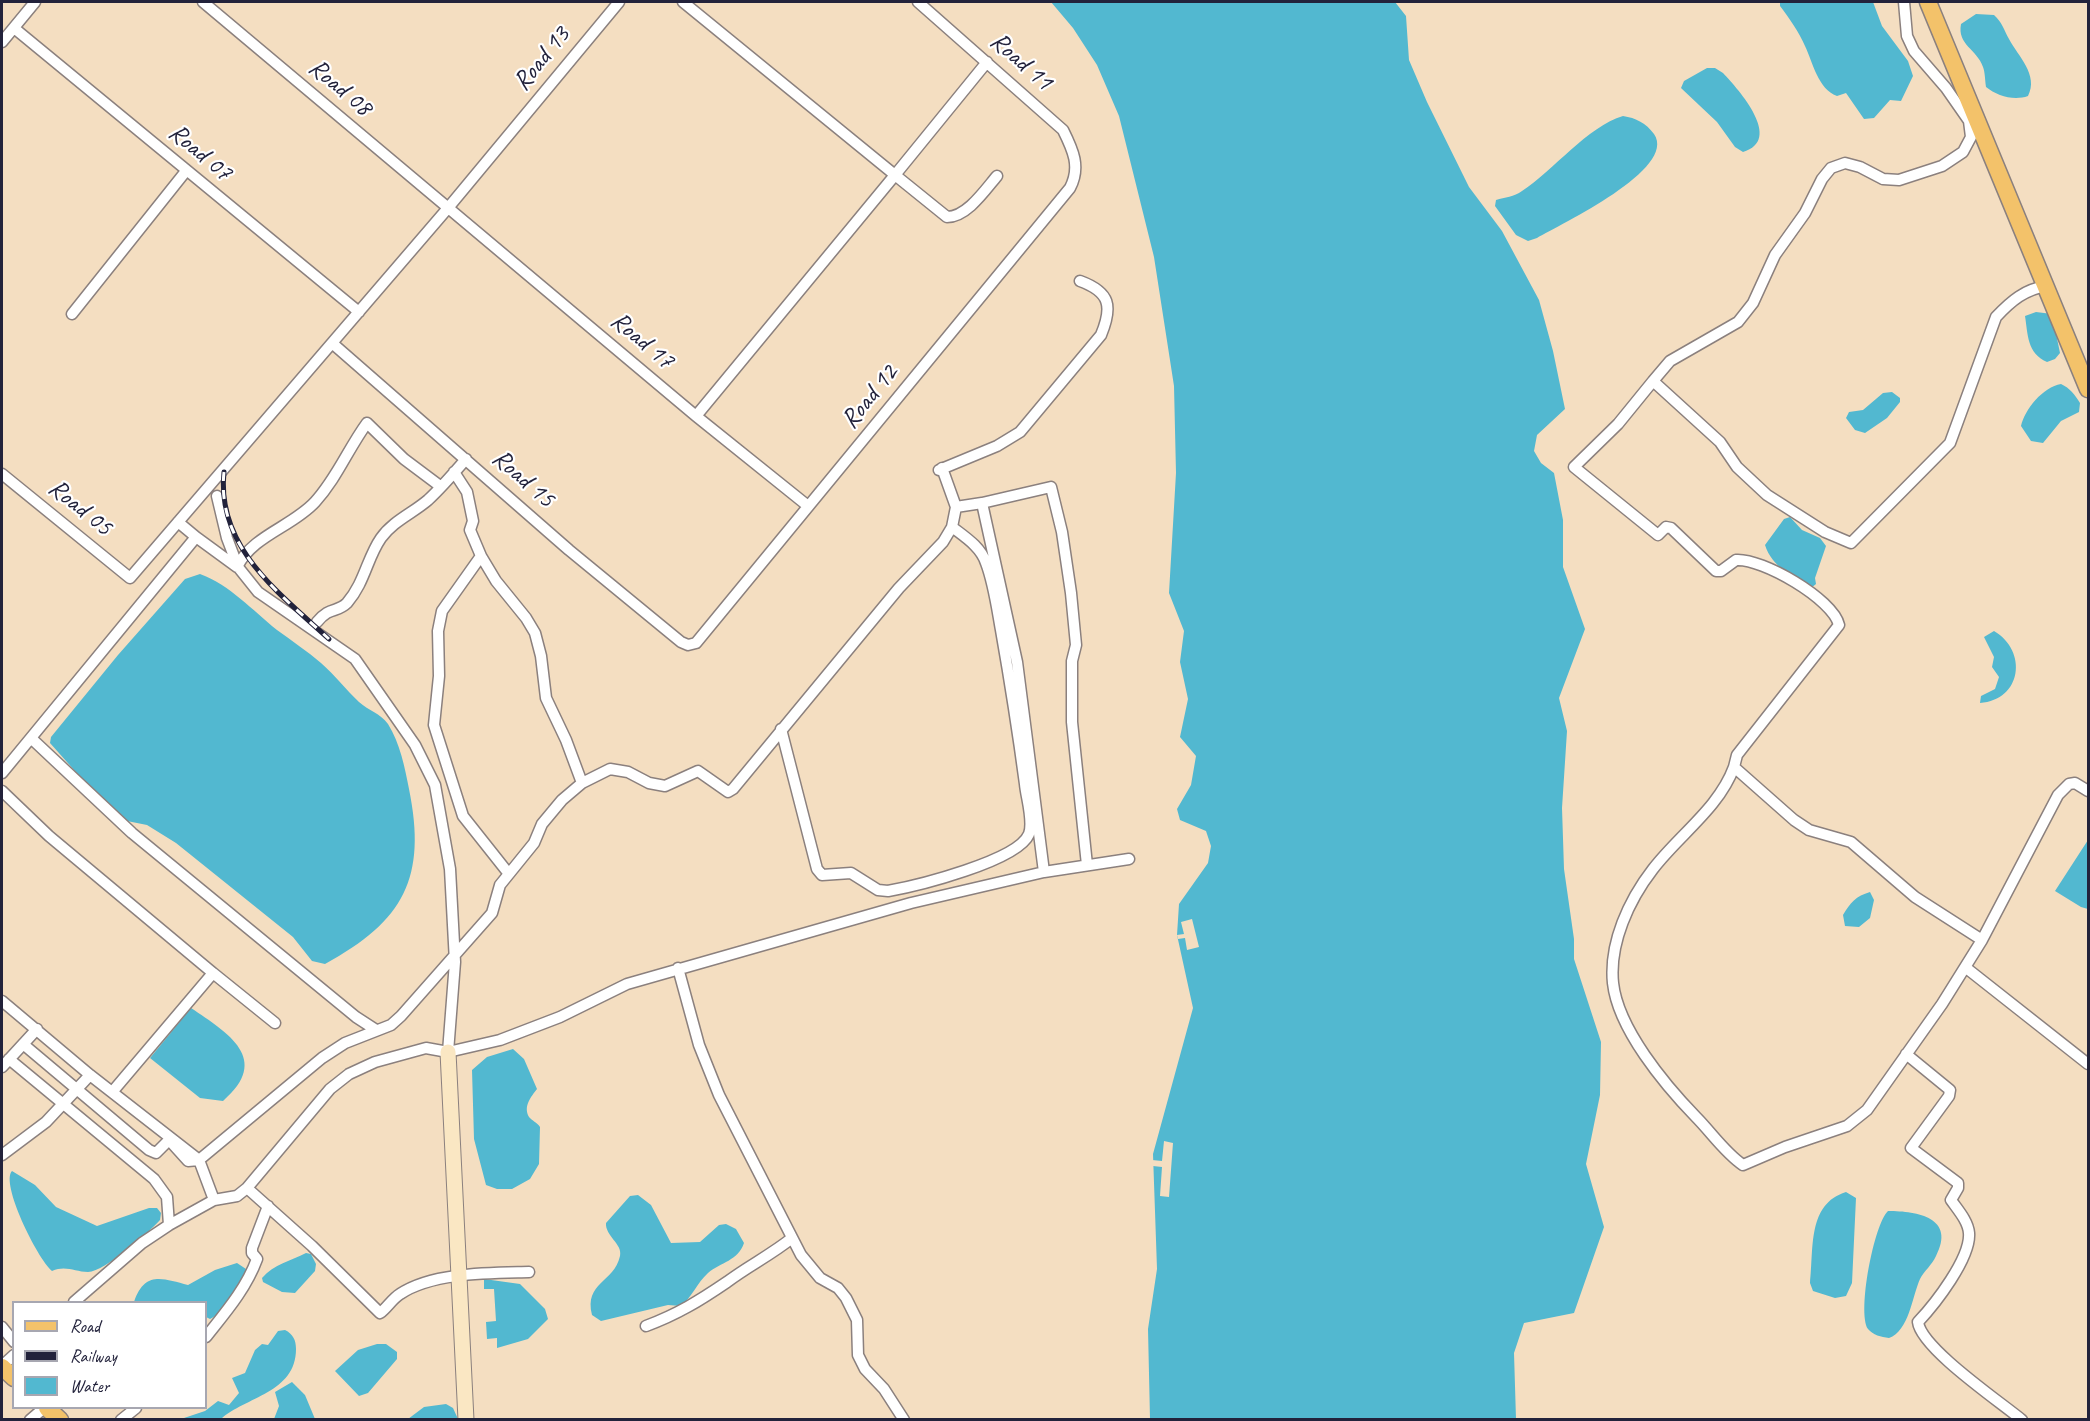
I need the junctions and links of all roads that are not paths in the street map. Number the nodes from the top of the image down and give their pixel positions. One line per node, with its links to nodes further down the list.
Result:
1 (35, 2): 8 (street)
2 (203, 2): 15 (street, Road 08)
3 (619, 2): 15 (street, Road 13)
4 (683, 2): 13 (street)
5 (918, 2): 10 (street, Road 11)
6 (1904, 2): 21 (street)
7 (1928, 2): 17 (main road)
8 (14, 28): 9 (street); 12 (street, Road 07)
9 (2, 42)
10 (987, 63): 11 (street, Road 11); 13 (street)
11 (1077, 169): 30 (street, Road 12)
12 (186, 171): 18 (street, Road 07); 19 (street)
13 (895, 175): 14 (street); 23 (street)
14 (997, 176)
15 (448, 208): 18 (street, Road 13); 23 (street, Road 17)
16 (1080, 282): 31 (street)
17 (2047, 286): 21 (street); 22 (main road)
18 (359, 312): 20 (street, Road 13)
19 (72, 314)
20 (332, 343): 24 (street, Road 15); 32 (street, Road 13)
21 (1653, 381): 41 (street)
22 (2088, 389)
23 (696, 416): 30 (street, Road 17)
24 (466, 459): 25 (street); 38 (street, Road 15)
25 (454, 472): 27 (street); 35 (street)
26 (2, 474): 36 (street, Road 05)
27 (440, 486): 34 (street); 37 (street)
28 (218, 496): 51 (street)
29 (982, 503): 31 (street); 47 (street); 48 (street)
30 (808, 506): 38 (street, Road 12)
31 (956, 507): 33 (street)
32 (178, 522): 34 (street); 36 (street, Road 13)
33 (952, 526): 39 (street); 39 (street)
34 (196, 537): 40 (street)
35 (481, 556): 43 (street); 49 (street)
36 (130, 578)
37 (317, 622)
38 (687, 645)
39 (781, 729): 43 (street)
40 (32, 739): 42 (street); 58 (street)
41 (1734, 767): 50 (street); 61 (street)
42 (2, 774)
43 (582, 783): 49 (street)
44 (2, 791): 54 (street)
45 (2088, 791): 50 (street)
46 (1129, 859): 47 (street)
47 (1087, 865): 48 (street)
48 (1044, 872): 53 (street)
49 (509, 874): 51 (street)
50 (1982, 940): 52 (street)
51 (454, 957): 58 (street); 60 (street)
52 (1965, 967): 61 (street); 63 (street)
53 (678, 968): 60 (street); 74 (street)
54 (213, 973): 56 (street); 66 (street)
55 (2, 1000): 57 (street)
56 (275, 1023)
57 (37, 1029): 59 (street); 64 (street)
58 (376, 1030): 69 (street)
59 (23, 1044): 62 (street); 65 (street)
60 (448, 1052): 70 (street); 76 (street)
61 (1906, 1054): 90 (street)
62 (5, 1063): 67 (street)
63 (2088, 1064)
64 (90, 1075): 65 (street); 66 (street)
65 (77, 1089): 67 (street); 69 (street)
66 (113, 1091): 69 (street)
67 (63, 1103): 68 (street); 73 (street)
68 (2, 1155)
69 (199, 1160): 71 (street)
70 (247, 1188): 71 (street); 72 (street)
71 (214, 1200): 73 (street)
72 (268, 1206): 76 (street); 80 (street)
73 (169, 1225): 77 (street)
74 (792, 1238): 78 (street); 89 (street)
75 (529, 1272): 76 (street)
76 (459, 1276): 88 (street)
77 (75, 1301)
78 (646, 1326)
79 (2, 1327): 81 (street)
80 (207, 1336)
81 (12, 1340)
82 (43, 1409): 85 (street)
83 (48, 1409): 86 (main road)
84 (134, 1409): 87 (street)
85 (30, 1419)
86 (60, 1419)
87 (121, 1419)
88 (466, 1419)
89 (904, 1419)
90 (2022, 1419)

